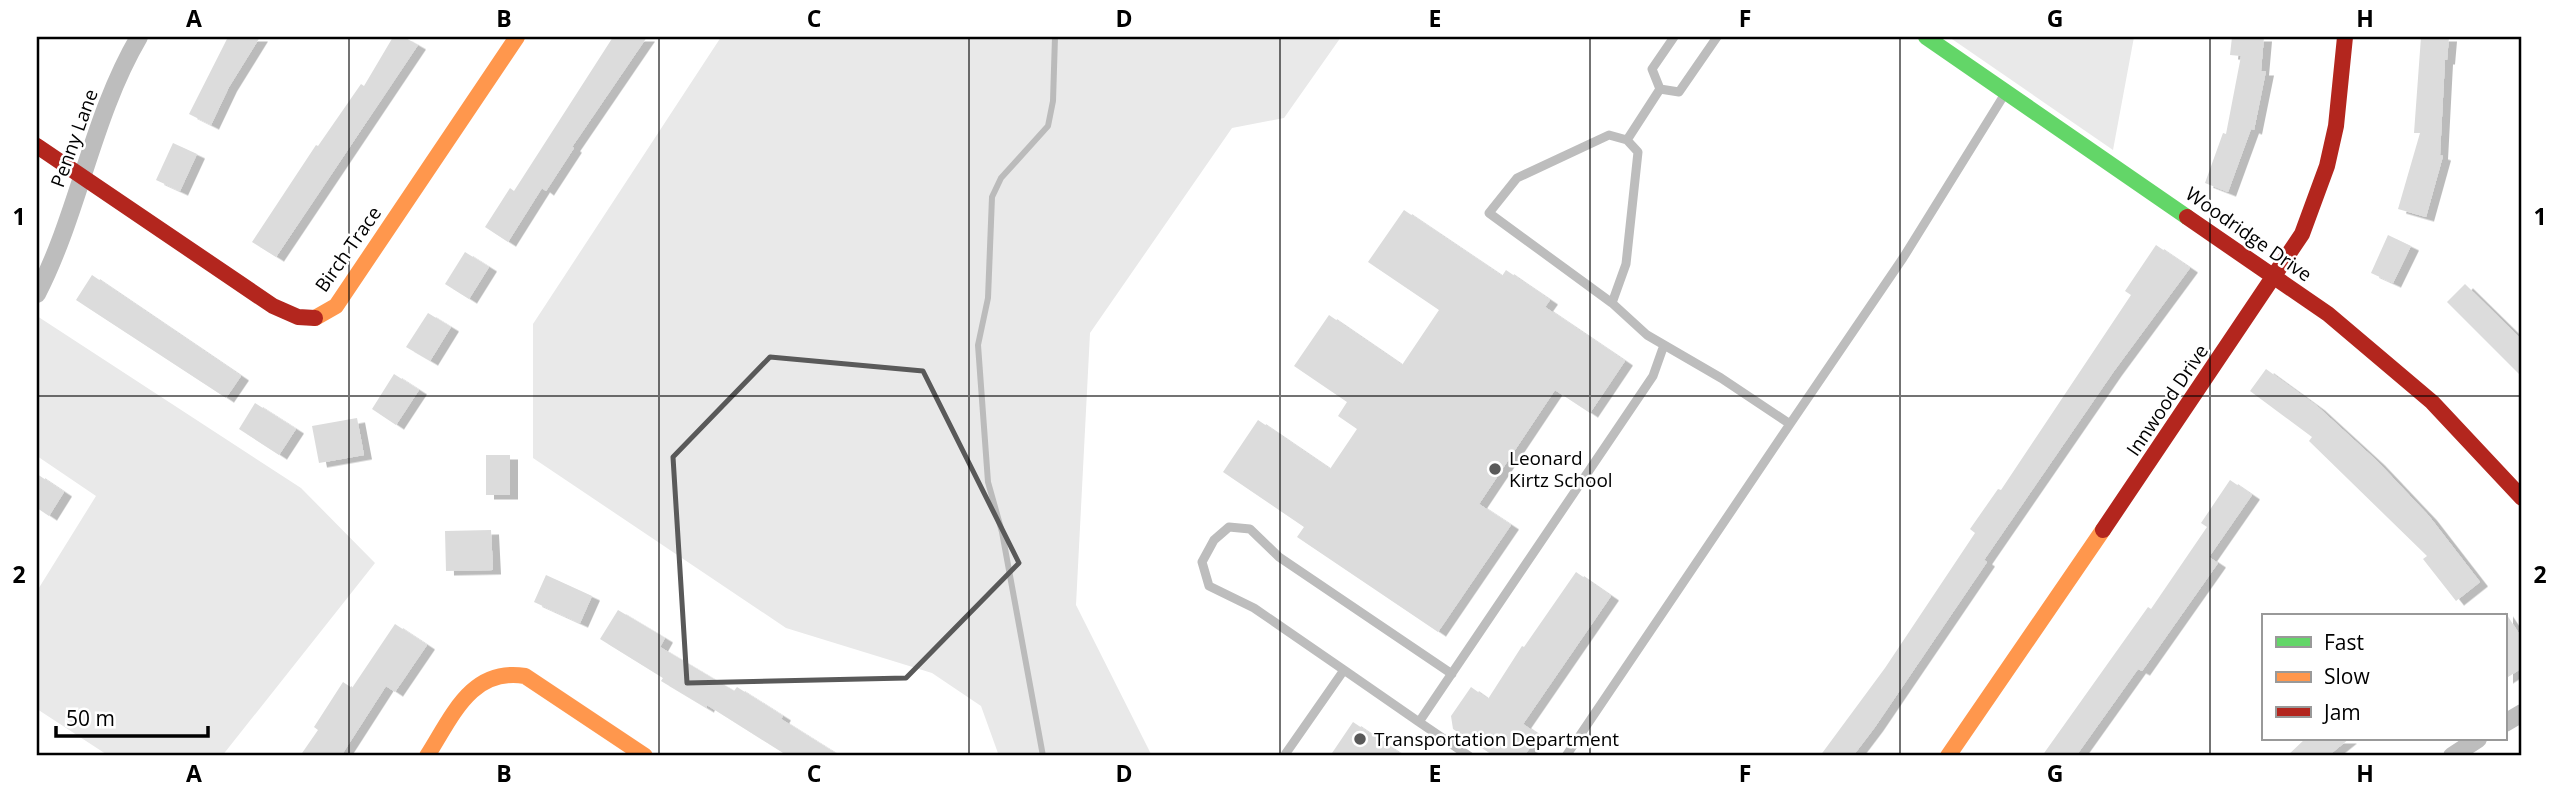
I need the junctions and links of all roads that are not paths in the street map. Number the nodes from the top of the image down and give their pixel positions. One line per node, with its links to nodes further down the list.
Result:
1 (139, 37): 11 (street, Penny Lane)
2 (517, 37): 11 (street, Birch Trace)
3 (1674, 37): 7 (lane)
4 (1717, 37): 7 (lane)
5 (1926, 37): 8 (street, Woodridge Drive)
6 (2345, 37): 12 (street, Innwood Drive)
7 (1660, 89): 9 (lane)
8 (2006, 92): 12 (street, Woodridge Drive); 16 (lane)
9 (1627, 140): 14 (lane); 14 (lane)
10 (37, 146): 11 (street, Birch Trace)
11 (82, 177): 13 (street, Penny Lane)
12 (2274, 277): 17 (street, Woodridge Drive); 29 (street, Innwood Drive)
13 (37, 294)
14 (1612, 303): 15 (lane)
15 (1664, 345): 16 (lane); 19 (lane)
16 (1790, 424): 28 (lane)
17 (2522, 498)
18 (1344, 670): 19 (lane); 21 (lane); 26 (lane)
19 (1452, 674): 21 (lane)
20 (2522, 713): 22 (street)
21 (1419, 722): 27 (lane)
22 (2506, 722)
23 (2476, 740): 30 (street)
24 (427, 756): 25 (street)
25 (645, 756)
26 (1284, 756)
27 (1469, 756)
28 (1566, 756)
29 (1948, 756)
30 (2452, 756)

